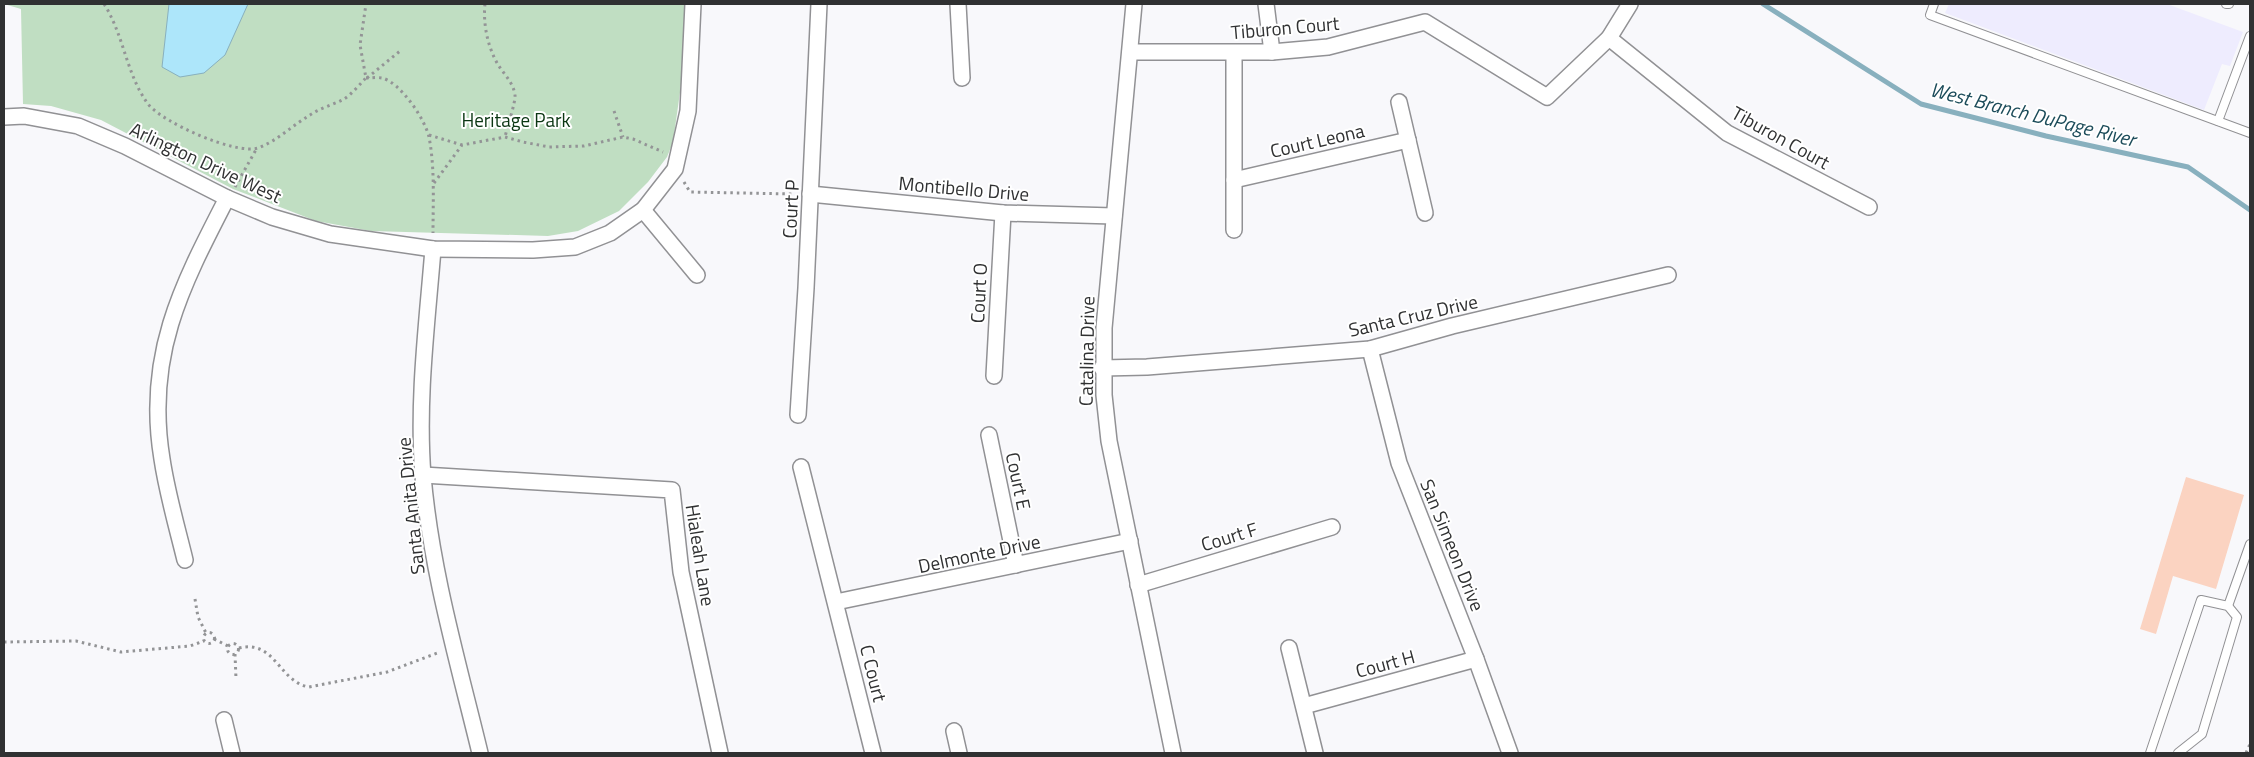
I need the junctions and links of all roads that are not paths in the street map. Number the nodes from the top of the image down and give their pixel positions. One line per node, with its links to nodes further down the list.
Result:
1 (693, 4): 23 (street, Arlington Drive West)
2 (819, 4): 20 (street, Court P)
3 (958, 4): 13 (street)
4 (1134, 4): 10 (street, Catalina Drive)
5 (1266, 4): 11 (street)
6 (1630, 4): 9 (street, Tiburon Court)
7 (1934, 4): 16 (lane)
8 (2250, 36): 16 (lane)
9 (1608, 38): 11 (street, Tiburon Court); 22 (street, Tiburon Court)
10 (1130, 52): 12 (street, Tiburon Court); 26 (street, Catalina Drive)
11 (1272, 52): 12 (street, Tiburon Court)
12 (1234, 53): 19 (street)
13 (962, 78)
14 (1399, 102): 18 (street)
15 (4, 117): 21 (street, Arlington Drive West)
16 (2218, 121): 17 (lane)
17 (2250, 133)
18 (1408, 140): 19 (street, Court Leona); 25 (street)
19 (1234, 180): 27 (street)
20 (810, 194): 24 (street, Montibello Drive); 34 (street, Court P)
21 (227, 198): 28 (street, Arlington Drive West); 41 (street)
22 (1869, 207)
23 (643, 210): 28 (street, Arlington Drive West); 29 (street)
24 (1003, 213): 26 (street, Montibello Drive); 33 (street, Court O)
25 (1425, 213)
26 (1114, 216): 32 (street, Catalina Drive)
27 (1234, 230)
28 (433, 249): 37 (street, Santa Anita Drive)
29 (697, 275)
30 (1668, 275): 31 (street, Santa Cruz Drive)
31 (1370, 349): 32 (street, Santa Cruz Drive); 47 (street, San Simeon Drive)
32 (1102, 368): 39 (street, Catalina Drive)
33 (994, 376)
34 (798, 415)
35 (989, 435): 42 (street, Court E)
36 (801, 467): 44 (street, C Court)
37 (423, 475): 52 (street, Santa Anita Drive); 53 (street, Hialeah Lane)
38 (1332, 526): 43 (street, Court F)
39 (1130, 541): 42 (street, Delmonte Drive); 43 (street, Catalina Drive)
40 (2250, 544): 45 (lane)
41 (184, 560)
42 (1016, 565): 44 (street, Delmonte Drive)
43 (1138, 585): 56 (street, Catalina Drive)
44 (836, 602): 54 (street, C Court)
45 (2228, 606): 59 (lane); 60 (lane)
46 (1288, 648): 48 (street)
47 (1476, 659): 48 (street, Court H); 58 (street, San Simeon Drive)
48 (1304, 706): 57 (street)
49 (224, 720): 51 (street)
50 (954, 730): 55 (street)
51 (232, 753)
52 (480, 753)
53 (720, 753)
54 (873, 753)
55 (959, 753)
56 (1173, 753)
57 (1315, 753)
58 (1510, 753)
59 (2150, 753)
60 (2178, 753)

